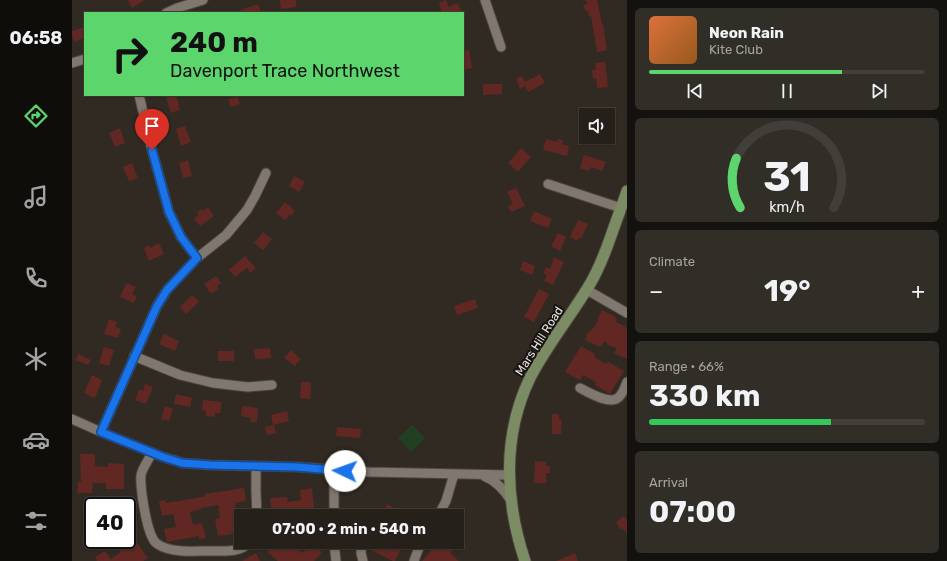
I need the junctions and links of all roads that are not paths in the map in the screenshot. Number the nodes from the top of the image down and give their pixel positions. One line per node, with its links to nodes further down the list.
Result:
1 (204, 0): 3 (street)
2 (485, 0): 4 (street)
3 (169, 12)
4 (501, 47)
5 (84, 59): 6 (street)
6 (72, 63)
7 (139, 96): 12 (street)
8 (266, 173): 12 (street)
9 (548, 184): 11 (street)
10 (627, 191): 11 (main road, Mars Hill Road)
11 (621, 208): 13 (main road, Mars Hill Road)
12 (197, 258): 15 (street)
13 (587, 290): 14 (street); 26 (main road, Mars Hill Road)
14 (627, 313)
15 (134, 356): 17 (street); 20 (street)
16 (627, 382): 18 (street)
17 (272, 386)
18 (580, 388)
19 (72, 419): 20 (street)
20 (101, 432): 21 (street)
21 (152, 453): 22 (street); 31 (street)
22 (256, 466): 23 (street); 28 (street)
23 (334, 470): 24 (street); 29 (street)
24 (454, 474): 25 (street); 30 (street)
25 (479, 474): 26 (street); 27 (street)
26 (509, 475): 27 (main road, Mars Hill Road)
27 (511, 501): 38 (main road, Mars Hill Road)
28 (257, 509)
29 (334, 509)
30 (442, 509)
31 (240, 549)
32 (335, 549): 35 (street)
33 (361, 549): 36 (street)
34 (418, 549): 37 (street)
35 (336, 561)
36 (363, 561)
37 (414, 561)
38 (525, 561)

